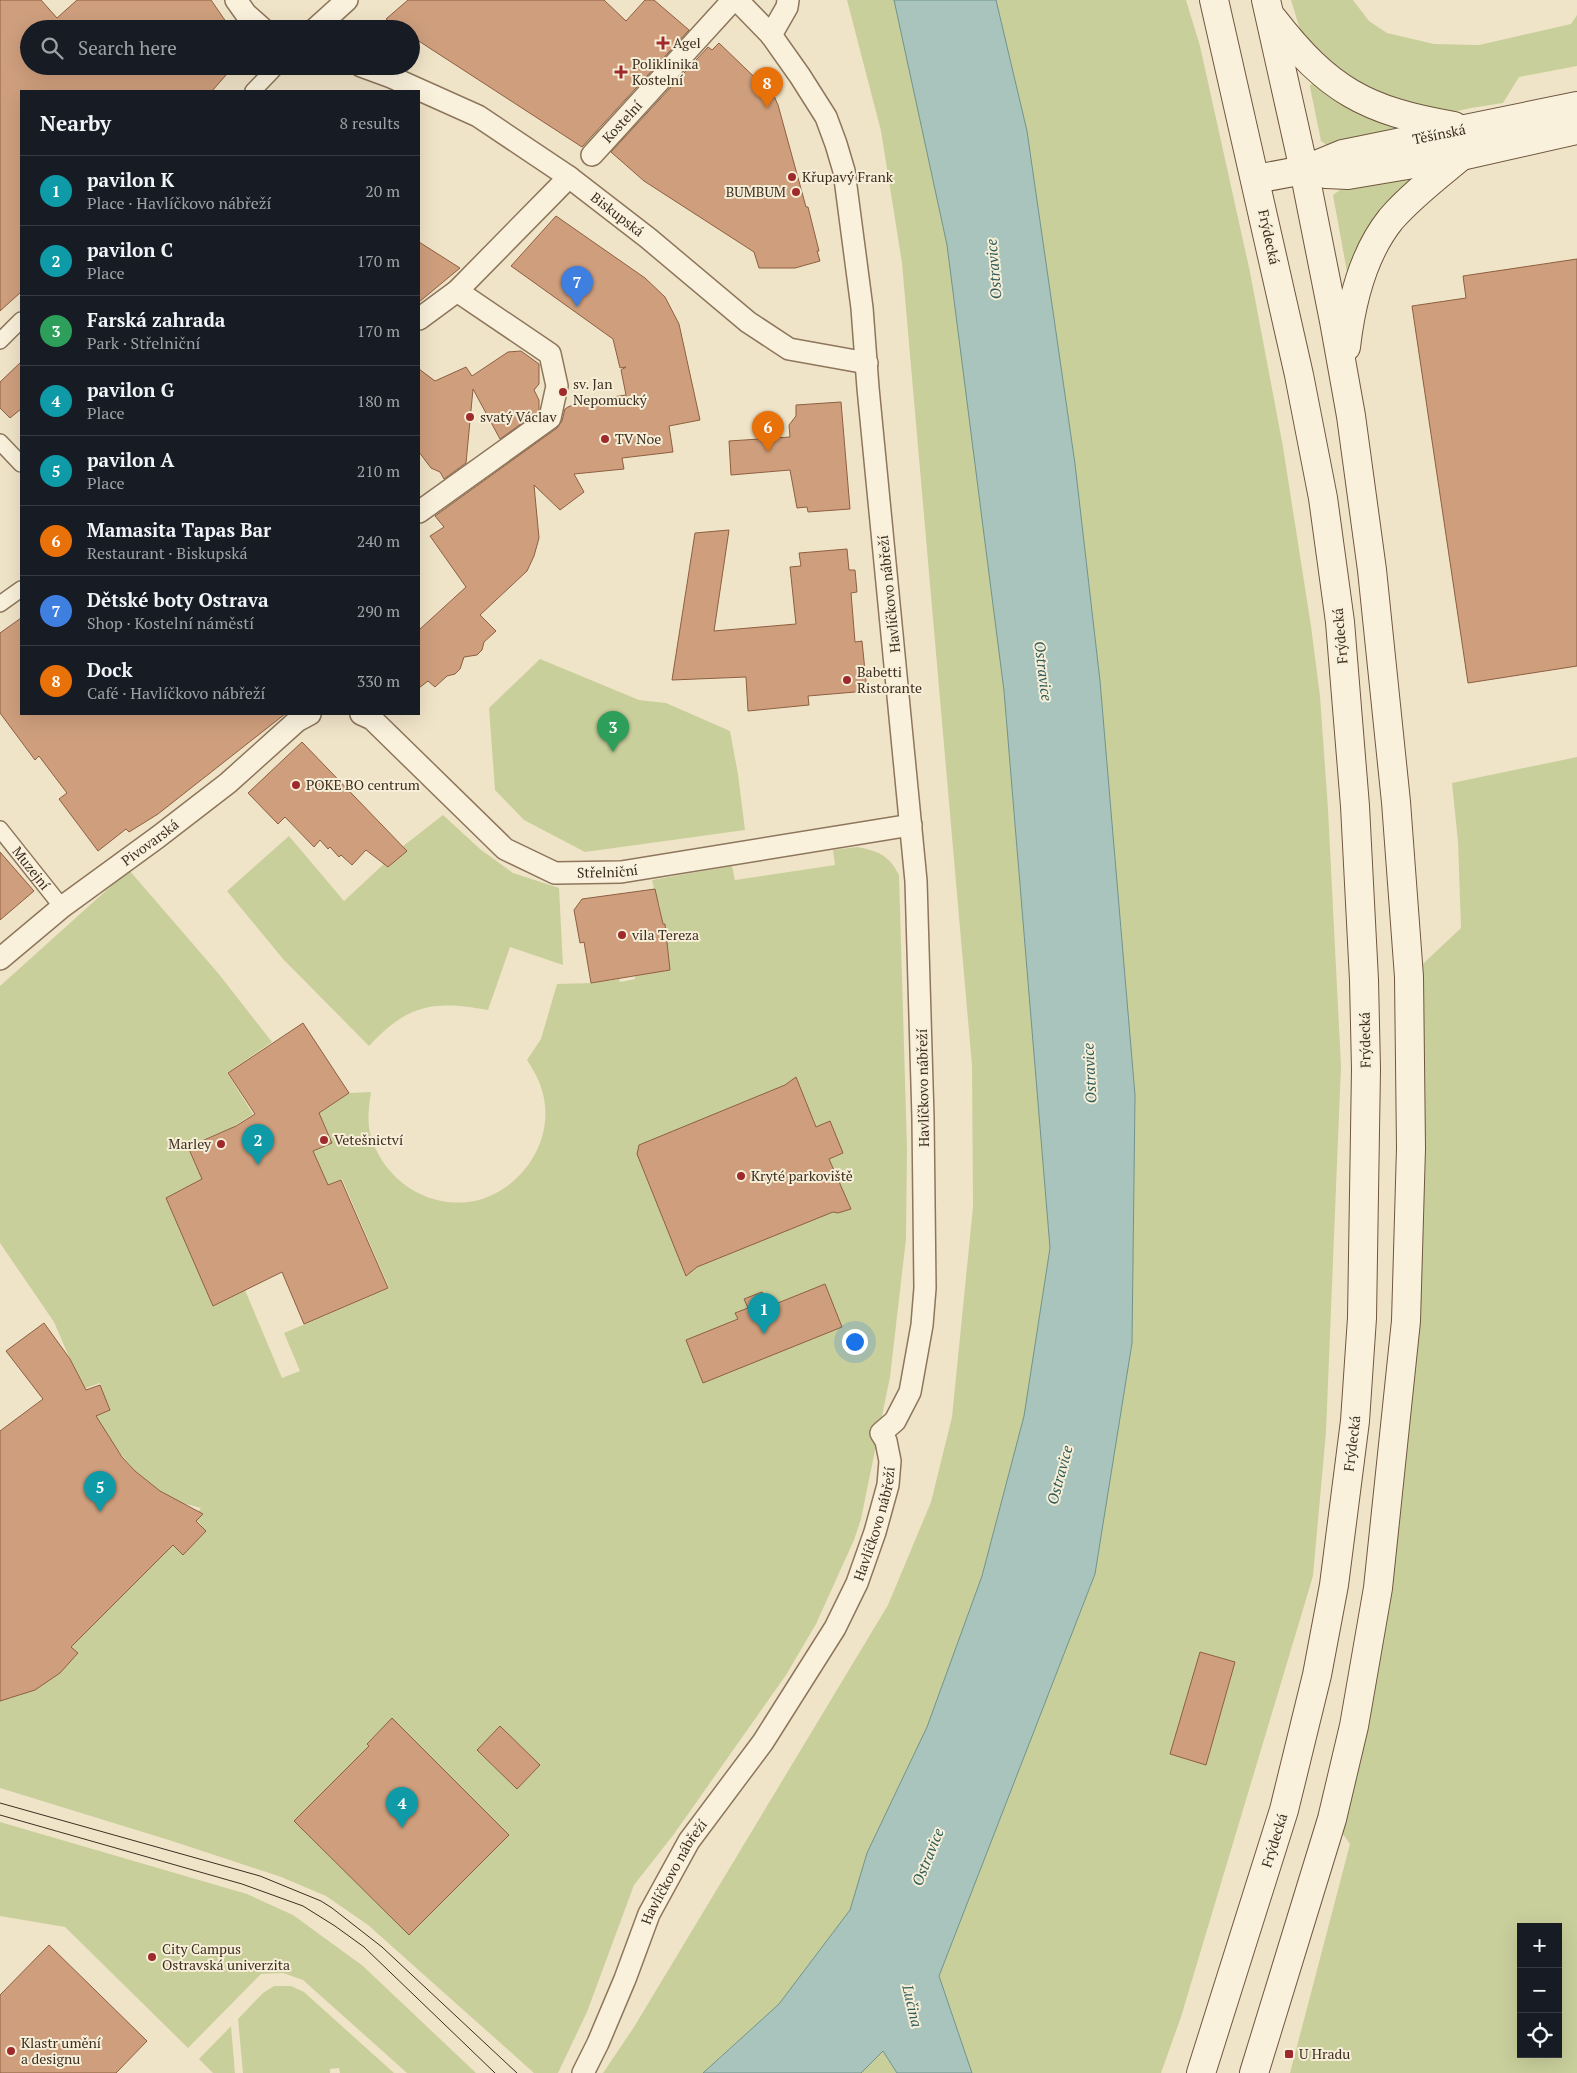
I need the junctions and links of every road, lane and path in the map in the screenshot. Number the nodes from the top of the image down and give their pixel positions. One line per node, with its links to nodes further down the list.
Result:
1 (236, 0): 8 (street)
2 (347, 0): 9 (street)
3 (733, 0): 19 (street, Kostelní)
4 (737, 0): 10 (street, Havlíčkovo nábřeží)
5 (788, 0): 10 (street)
6 (1214, 0): 23 (main road, Frýdecká)
7 (1268, 8): 17 (main road); 21 (main road)
8 (253, 20)
9 (325, 20)
10 (771, 35): 28 (street, Havlíčkovo nábřeží)
11 (268, 75): 13 (street)
12 (386, 75): 14 (street, Biskupská)
13 (254, 90)
14 (420, 90)
15 (420, 90): 22 (street, Biskupská)
16 (1577, 106): 17 (main road, Těšínská)
17 (1468, 128): 21 (main road, Těšínská)
18 (1577, 130): 20 (main road, Těšínská)
19 (592, 155)
20 (1462, 156): 21 (main road, Těšínská); 29 (main road)
21 (1304, 170): 23 (main road, Těšínská); 29 (main road)
22 (569, 177): 24 (street); 28 (street, Biskupská)
23 (1256, 179): 42 (main road, Frýdecká)
24 (457, 291): 25 (street); 32 (street)
25 (420, 318)
26 (20, 321): 27 (street)
27 (0, 341)
28 (867, 363): 37 (street, Havlíčkovo nábřeží)
29 (1343, 374): 43 (main road)
30 (0, 442): 31 (street)
31 (20, 463)
32 (420, 511)
33 (20, 590): 34 (street)
34 (0, 604)
35 (364, 715): 37 (street, Střelniční)
36 (299, 716): 39 (street, Pivovarská)
37 (911, 825): 41 (street, Havlíčkovo nábřeží)
38 (0, 829): 39 (street, Muzejní)
39 (62, 907): 40 (street, Pivovarská)
40 (0, 959)
41 (583, 2073)
42 (1201, 2073)
43 (1254, 2073)

